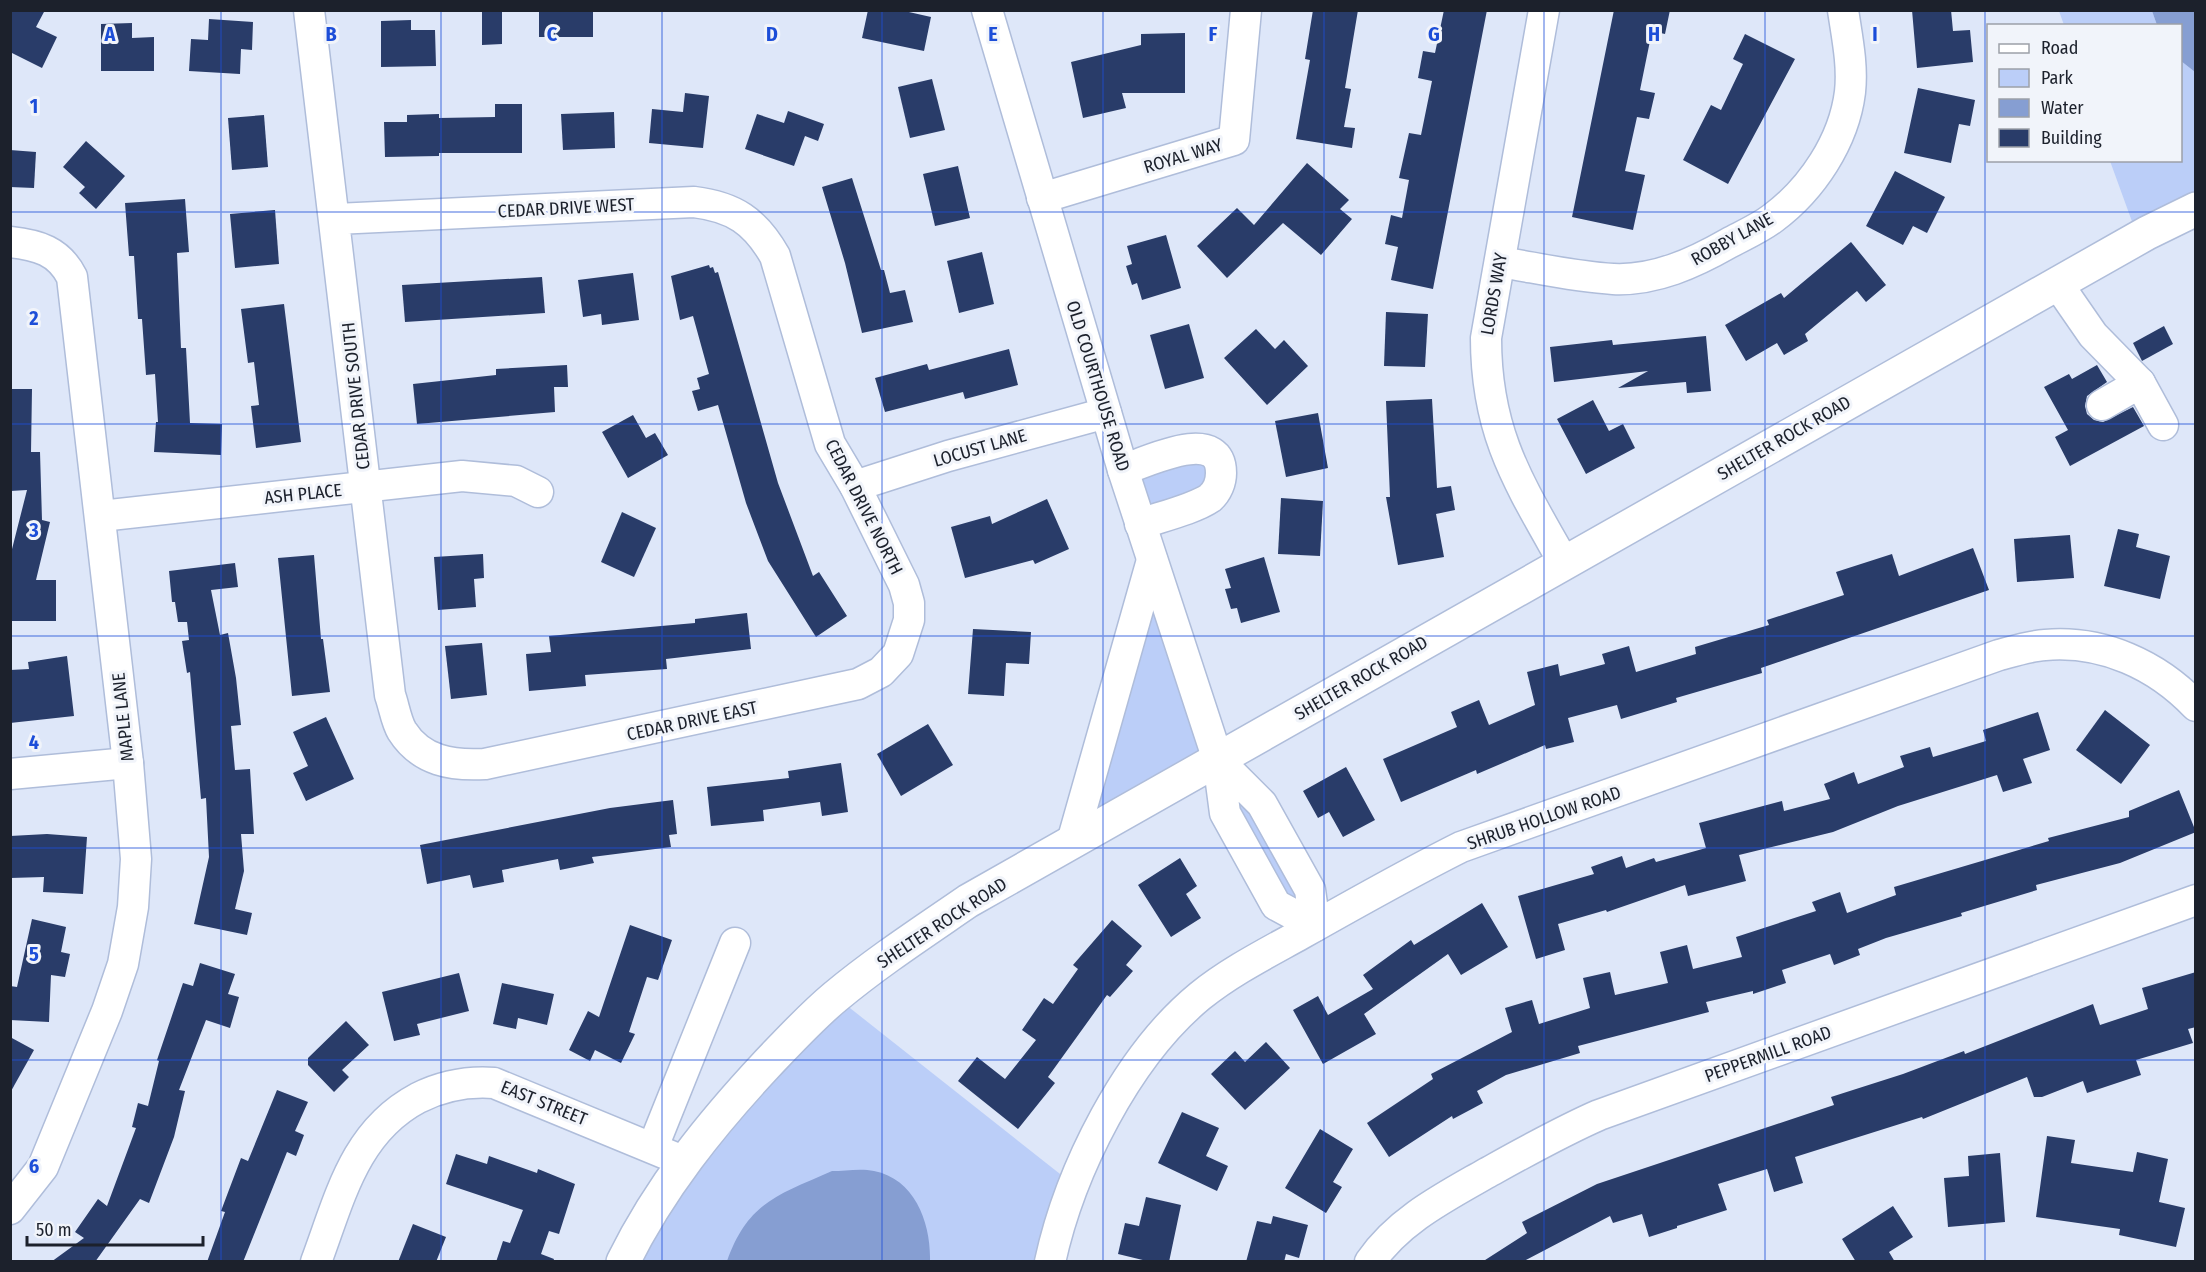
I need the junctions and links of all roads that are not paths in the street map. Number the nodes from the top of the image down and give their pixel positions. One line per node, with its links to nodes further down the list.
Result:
1 (309, 10): 8 (street, CEDAR DRIVE SOUTH)
2 (987, 10): 6 (street, OLD COURTHOUSE ROAD)
3 (1246, 10): 6 (street, ROYAL WAY)
4 (1544, 10): 11 (street, LORDS WAY)
5 (1843, 10): 11 (street, ROBBY LANE)
6 (1042, 198): 15 (street, OLD COURTHOUSE ROAD)
7 (2196, 209): 12 (main road, SHELTER ROCK ROAD)
8 (336, 219): 10 (street, CEDAR DRIVE WEST); 19 (street, CEDAR DRIVE SOUTH)
9 (10, 242): 21 (street, MAPLE LANE)
10 (775, 256): 18 (street, CEDAR DRIVE NORTH)
11 (1500, 262): 24 (street, LORDS WAY)
12 (2057, 283): 13 (street); 24 (main road, SHELTER ROCK ROAD)
13 (2140, 383): 14 (street); 16 (street)
14 (2102, 405)
15 (1106, 413): 17 (street, OLD COURTHOUSE ROAD); 18 (street, LOCUST LANE)
16 (2163, 425)
17 (1123, 470): 22 (street, OLD COURTHOUSE ROAD); 22 (street)
18 (855, 486): 25 (street, CEDAR DRIVE NORTH)
19 (366, 487): 20 (street, ASH PLACE); 21 (street, ASH PLACE); 28 (street, CEDAR DRIVE SOUTH)
20 (538, 492)
21 (101, 516): 29 (street, MAPLE LANE)
22 (1140, 524): 23 (street, OLD COURTHOUSE ROAD)
23 (1152, 560): 27 (street, OLD COURTHOUSE ROAD); 31 (street)
24 (1564, 563): 27 (main road, SHELTER ROCK ROAD)
25 (909, 620): 28 (street, CEDAR DRIVE EAST)
26 (2196, 706): 33 (street, SHRUB HOLLOW ROAD)
27 (1218, 760): 31 (main road, SHELTER ROCK ROAD); 33 (street, OLD COURTHOUSE ROAD)
28 (441, 762)
29 (128, 763): 30 (street); 37 (street, MAPLE LANE)
30 (10, 774)
31 (1072, 842): 36 (main road, SHELTER ROCK ROAD)
32 (2196, 900): 41 (street, PEPPERMILL ROAD)
33 (1315, 926): 40 (street, SHRUB HOLLOW ROAD)
34 (735, 943): 35 (street)
35 (653, 1147): 36 (street, EAST STREET); 38 (street, EAST STREET)
36 (684, 1161): 39 (main road, SHELTER ROCK ROAD)
37 (10, 1209)
38 (316, 1262)
39 (623, 1262)
40 (1050, 1262)
41 (1370, 1262)

